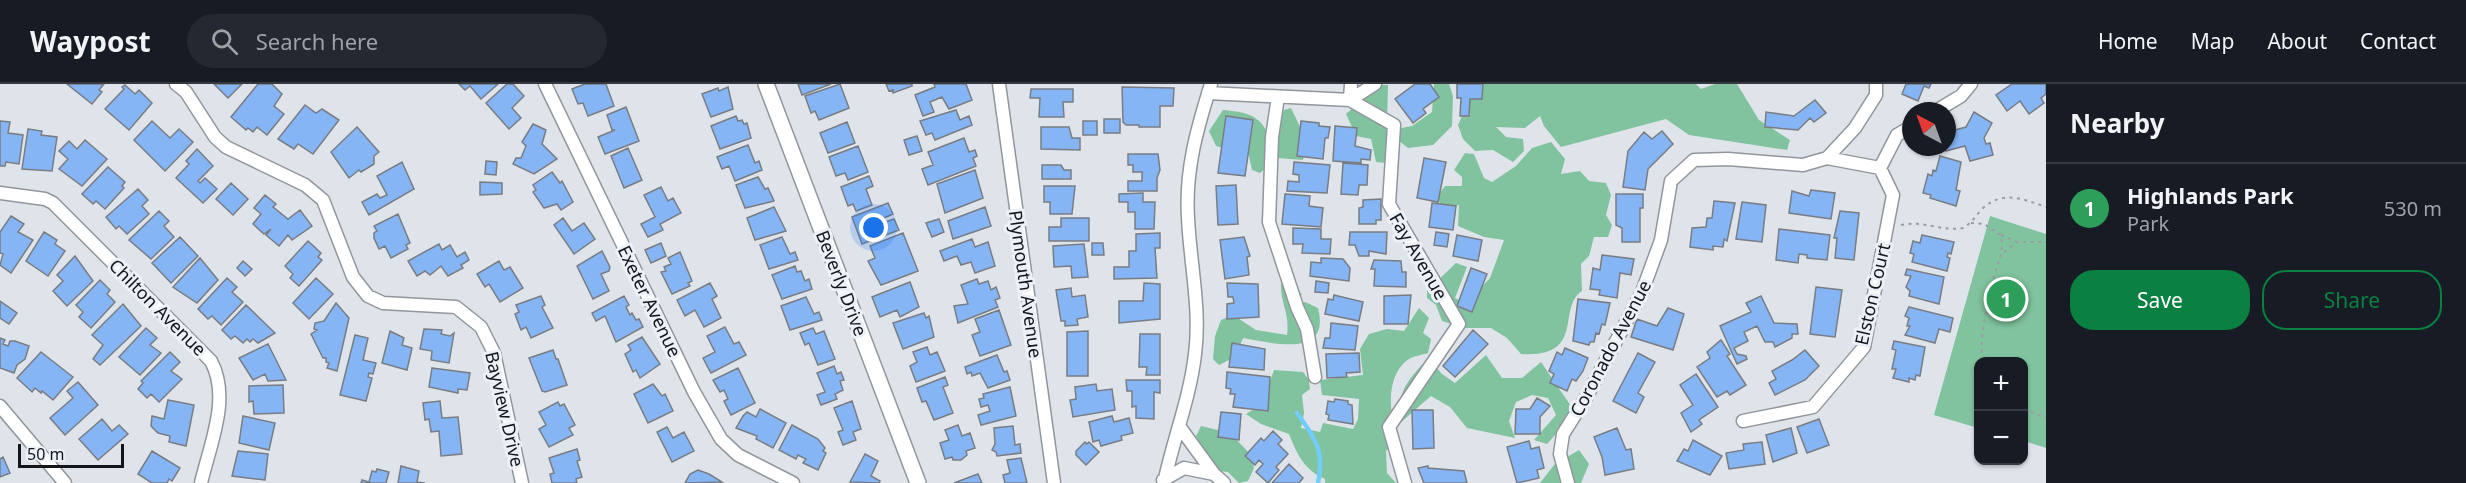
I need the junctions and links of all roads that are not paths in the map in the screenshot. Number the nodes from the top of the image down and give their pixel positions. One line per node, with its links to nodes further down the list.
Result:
1 (177, 84): 25 (street, Bayview Drive)
2 (545, 84): 26 (street, Exeter Avenue)
3 (766, 84): 27 (street, Beverly Drive)
4 (999, 84): 28 (street, Plymouth Avenue)
5 (1351, 84): 11 (street)
6 (1375, 84): 11 (street)
7 (1876, 84): 14 (street)
8 (1971, 84): 12 (street)
9 (1209, 88): 10 (street, Fay Avenue); 20 (street)
10 (1278, 98): 11 (street, Fay Avenue); 17 (street)
11 (1350, 100): 30 (street, Fay Avenue)
12 (1950, 102)
13 (1902, 132): 15 (street)
14 (1827, 158): 15 (street); 31 (street, Coronado Avenue)
15 (1880, 168): 19 (street, Elston Court)
16 (0, 193): 24 (street, Chilton Avenue)
17 (1315, 377)
18 (0, 406): 23 (street)
19 (1743, 421)
20 (1179, 426): 21 (street); 22 (street)
21 (1214, 474): 22 (street); 29 (street)
22 (1162, 482)
23 (65, 483)
24 (201, 483)
25 (522, 483)
26 (793, 483)
27 (918, 483)
28 (1054, 483)
29 (1224, 483)
30 (1405, 483)
31 (1568, 483)

